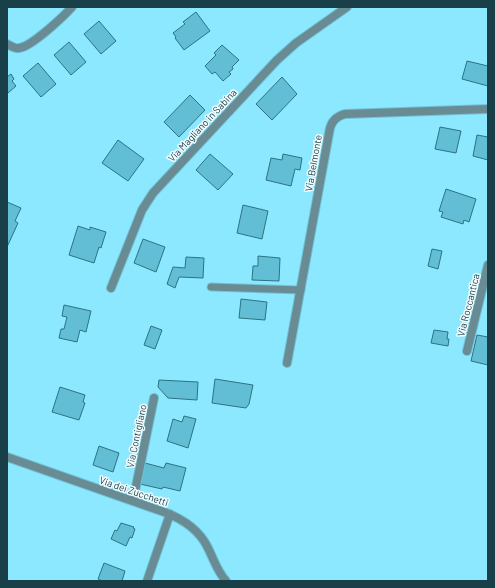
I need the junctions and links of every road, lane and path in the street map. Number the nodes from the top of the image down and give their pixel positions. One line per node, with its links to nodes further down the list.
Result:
1 (72, 7): 3 (street)
2 (347, 7): 7 (street, Via Magliano in Sabina)
3 (7, 44)
4 (488, 109): 8 (street, Via Belmonte)
5 (488, 265): 9 (street, Via Roccantica)
6 (211, 286): 8 (lane)
7 (111, 288)
8 (301, 290): 10 (street, Via Belmonte)
9 (467, 351)
10 (287, 363)
11 (154, 398): 13 (street, Via Contigliano)
12 (7, 457): 13 (street, Via dei Zucchetti)
13 (133, 501): 14 (street, Via dei Zucchetti)
14 (170, 514): 15 (street); 16 (street, Via dei Zucchetti)
15 (147, 581)
16 (226, 581)

